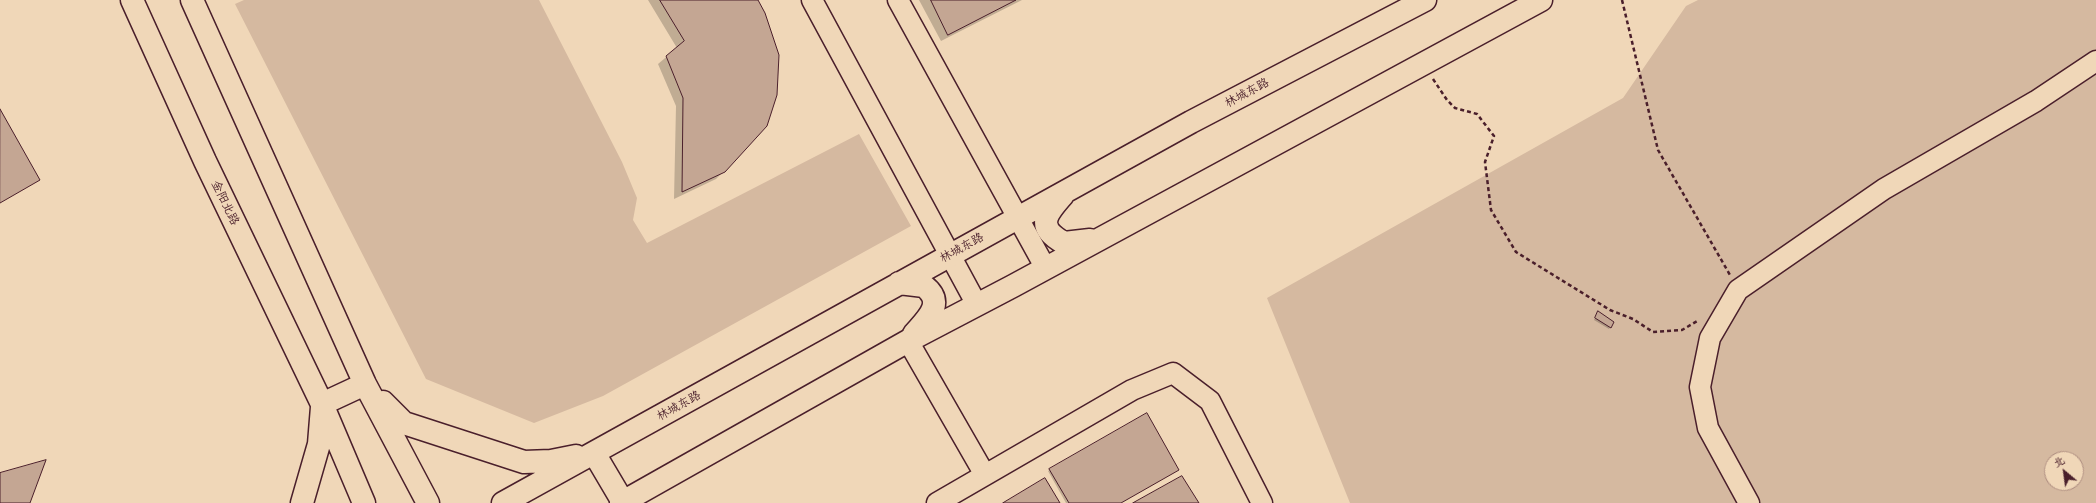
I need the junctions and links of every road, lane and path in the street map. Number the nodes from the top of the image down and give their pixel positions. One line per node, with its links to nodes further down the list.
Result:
1 (132, 0): 21 (main road, 金阳北路)
2 (192, 0): 20 (main road)
3 (812, 0): 13 (street)
4 (898, 0): 11 (street)
5 (1425, 0): 10 (main road, 林城东路)
6 (1541, 0): 9 (main road)
7 (1622, 0): 16 (path)
8 (2096, 61): 16 (street)
9 (1423, 64): 12 (main road); 18 (path)
10 (1066, 191): 11 (main road, 林城东路); 12 (main road)
11 (1019, 217): 13 (main road, 林城东路); 14 (street)
12 (1100, 238): 14 (main road)
13 (949, 256): 15 (main road, 林城东路); 17 (street)
14 (1045, 267): 17 (main road)
15 (899, 283): 19 (main road); 22 (main road, 林城东路)
16 (1738, 290): 31 (street)
17 (977, 305): 19 (main road)
18 (1700, 320)
19 (908, 341): 23 (street); 28 (main road)
20 (365, 384): 21 (main road); 22 (main road); 26 (main road)
21 (322, 404): 24 (main road); 25 (main road, 金阳北路)
22 (594, 453): 27 (main road, 林城东路); 28 (main road)
23 (985, 475): 29 (street); 30 (street)
24 (302, 503)
25 (364, 503)
26 (428, 503)
27 (503, 503)
28 (622, 503)
29 (937, 503)
30 (1262, 503)
31 (1749, 503)

